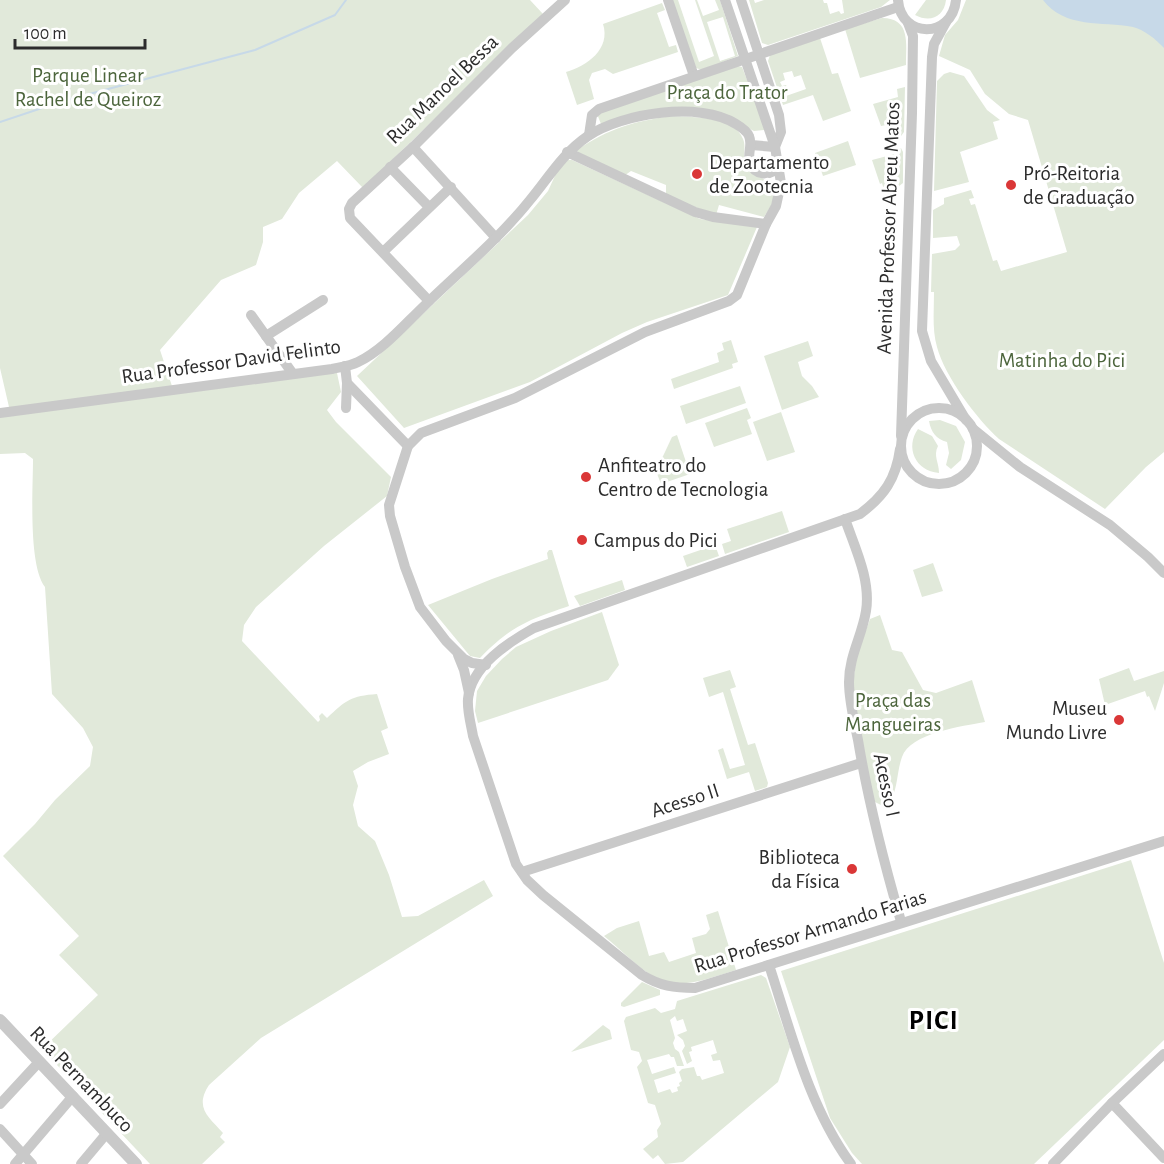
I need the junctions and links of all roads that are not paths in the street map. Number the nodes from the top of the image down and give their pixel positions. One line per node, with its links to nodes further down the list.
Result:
1 (565, 0): 16 (street, Rua Manoel Bessa)
2 (668, 0): 11 (street)
3 (725, 0): 10 (street)
4 (741, 0): 9 (street)
5 (957, 2): 7 (street, Avenida Professor Abreu Matos)
6 (898, 4): 8 (street); 9 (street)
7 (946, 22): 8 (street); 13 (street, Avenida Professor Abreu Matos)
8 (908, 23): 12 (street, Avenida Professor Abreu Matos)
9 (759, 55): 10 (street); 17 (street)
10 (746, 59): 11 (street); 17 (street)
11 (694, 76): 14 (street)
12 (912, 113): 13 (street); 36 (street, Avenida Professor Abreu Matos)
13 (930, 113): 35 (street, Avenida Professor Abreu Matos)
14 (589, 135): 15 (street, Rua Professor David Felinto); 18 (street, Rua Professor David Felinto)
15 (751, 145): 17 (street); 19 (street, Rua Professor David Felinto)
16 (413, 147): 20 (street, Rua Manoel Bessa); 21 (street)
17 (775, 147): 19 (street)
18 (567, 152): 23 (street); 24 (street, Rua Professor David Felinto)
19 (778, 166): 23 (street)
20 (390, 167): 22 (street); 25 (street, Rua Manoel Bessa)
21 (451, 187): 22 (street); 24 (street)
22 (429, 207): 25 (street)
23 (766, 224): 37 (street)
24 (496, 238): 27 (street, Rua Professor David Felinto)
25 (383, 252): 27 (street)
26 (323, 300): 29 (street)
27 (429, 301): 30 (street, Rua Professor David Felinto)
28 (251, 315): 29 (street)
29 (266, 336): 31 (street)
30 (345, 366): 31 (street, Rua Professor David Felinto); 32 (street)
31 (293, 374): 34 (street, Rua Professor David Felinto)
32 (347, 383): 33 (street); 37 (street)
33 (346, 408)
34 (0, 413)
35 (970, 424): 36 (street); 38 (street); 40 (street)
36 (902, 436): 38 (street)
37 (408, 446): 41 (street)
38 (900, 449): 39 (street)
39 (845, 519): 42 (street); 44 (street, Acesso I)
40 (1164, 573)
41 (457, 652): 42 (street); 43 (street, Rua Professor Armando Farias)
42 (486, 665): 43 (street)
43 (469, 693): 46 (street, Rua Professor Armando Farias)
44 (861, 763): 46 (street, Acesso II); 47 (street, Acesso I)
45 (1164, 841): 48 (street, Rua Professor Armando Farias)
46 (522, 872): 48 (street, Rua Professor Armando Farias)
47 (900, 918)
48 (769, 965): 63 (street)
49 (2, 1027): 51 (street, Rua Pernambuco)
50 (1164, 1054): 53 (street)
51 (39, 1062): 52 (street, Rua Pernambuco); 54 (street)
52 (73, 1096): 56 (street, Rua Pernambuco); 57 (street)
53 (1112, 1103): 58 (street); 64 (street)
54 (0, 1104)
55 (0, 1129): 57 (street)
56 (107, 1133): 61 (street); 62 (street, Rua Pernambuco)
57 (23, 1154): 59 (street); 60 (street)
58 (1164, 1158)
59 (15, 1164)
60 (32, 1164)
61 (81, 1164)
62 (136, 1164)
63 (851, 1164)
64 (1053, 1164)

